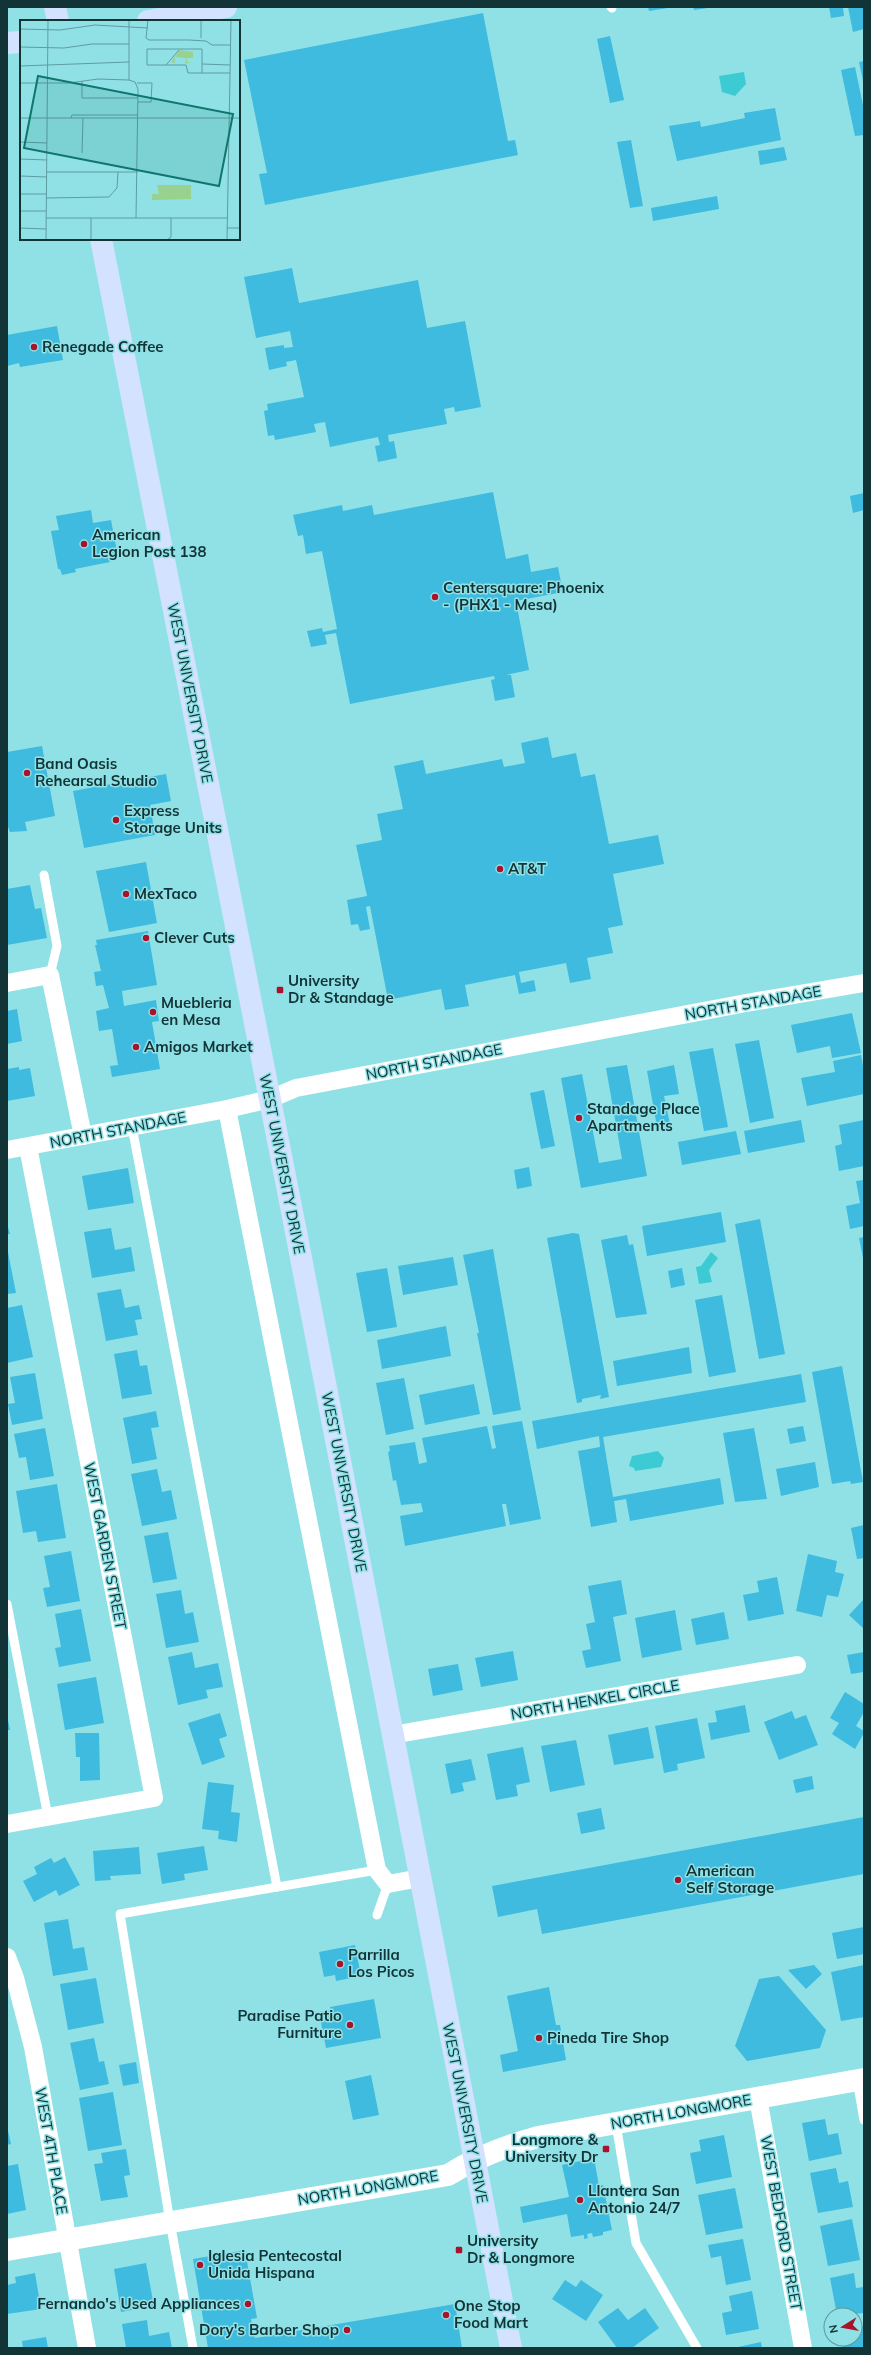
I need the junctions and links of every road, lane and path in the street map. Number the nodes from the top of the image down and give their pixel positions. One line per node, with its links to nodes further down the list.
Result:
1 (56, 7): 3 (main road)
2 (226, 7): 4 (main road)
3 (58, 20)
4 (154, 20)
5 (20, 42): 6 (main road)
6 (7, 44)
7 (101, 240): 12 (main road, WEST UNIVERSITY DRIVE)
8 (44, 875): 9 (lane)
9 (50, 975): 10 (street); 15 (street)
10 (7, 983)
11 (864, 983): 12 (street, NORTH STANDAGE)
12 (270, 1099): 13 (street, NORTH STANDAGE); 20 (main road, WEST UNIVERSITY DRIVE)
13 (227, 1109): 14 (street, NORTH STANDAGE); 23 (street)
14 (132, 1127): 15 (street, NORTH STANDAGE); 26 (lane)
15 (83, 1136): 16 (street, NORTH STANDAGE)
16 (28, 1147): 17 (street, NORTH STANDAGE); 21 (street, WEST GARDEN STREET)
17 (7, 1150)
18 (7, 1604): 21 (lane)
19 (797, 1665): 20 (street, NORTH HENKEL CIRCLE)
20 (392, 1735): 24 (main road, WEST UNIVERSITY DRIVE)
21 (48, 1817): 22 (street, WEST GARDEN STREET)
22 (7, 1824)
23 (376, 1870): 25 (street); 26 (lane)
24 (420, 1878): 25 (street); 33 (main road, WEST UNIVERSITY DRIVE)
25 (388, 1884): 27 (lane)
26 (277, 1887): 34 (lane)
27 (377, 1915)
28 (7, 1957): 35 (street, WEST 4TH PLACE)
29 (860, 2080): 30 (street, NORTH LONGMORE); 31 (lane)
30 (758, 2098): 32 (street, NORTH LONGMORE); 41 (street, WEST BEDFORD STREET)
31 (864, 2120)
32 (616, 2124): 33 (street, NORTH LONGMORE); 40 (lane)
33 (474, 2159): 34 (street, NORTH LONGMORE); 39 (main road, WEST UNIVERSITY DRIVE)
34 (170, 2222): 35 (street, NORTH LONGMORE); 38 (lane)
35 (66, 2240): 36 (street, NORTH LONGMORE); 37 (street, WEST 4TH PLACE)
36 (7, 2250)
37 (87, 2348)
38 (193, 2348)
39 (511, 2348)
40 (697, 2348)
41 (803, 2348)

